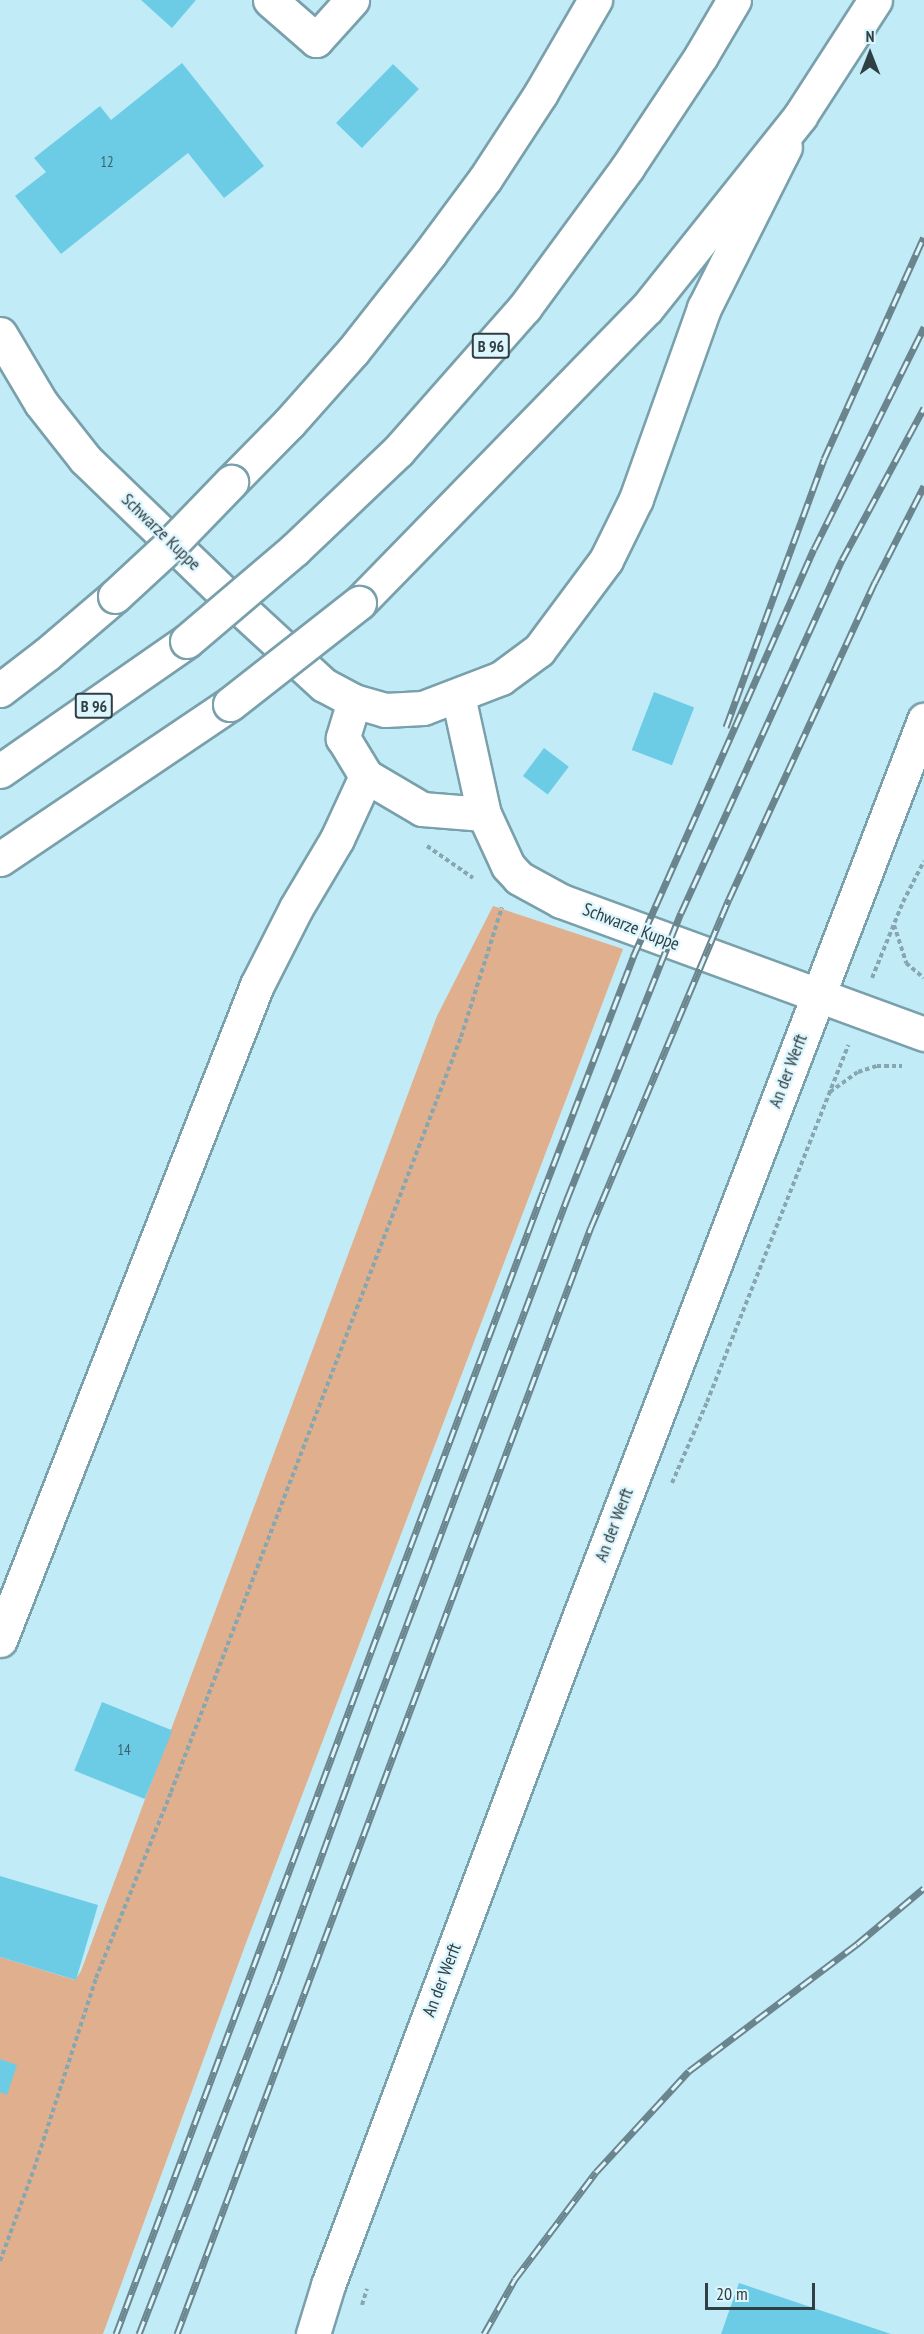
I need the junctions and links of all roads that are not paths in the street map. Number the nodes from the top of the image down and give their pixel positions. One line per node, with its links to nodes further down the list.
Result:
1 (270, 0): 2 (main road)
2 (352, 0)
3 (595, 0): 8 (main road, bridge)
4 (734, 0): 12 (main road, B 96, bridge)
5 (875, 0): 6 (main road)
6 (800, 116): 9 (main road); 15 (main road, bridge)
7 (4, 348): 10 (main road, Schwarze Kuppe)
8 (0, 690)
9 (458, 696): 10 (main road, Schwarze Kuppe); 14 (main road, Schwarze Kuppe)
10 (354, 701): 13 (main road)
11 (924, 720): 16 (main road, An der Werft)
12 (0, 771)
13 (366, 776): 14 (main road); 18 (main road)
14 (483, 814): 16 (main road, Schwarze Kuppe)
15 (0, 859)
16 (816, 997): 17 (main road, Schwarze Kuppe); 19 (main road, An der Werft)
17 (924, 1034)
18 (0, 1640)
19 (313, 2334)

